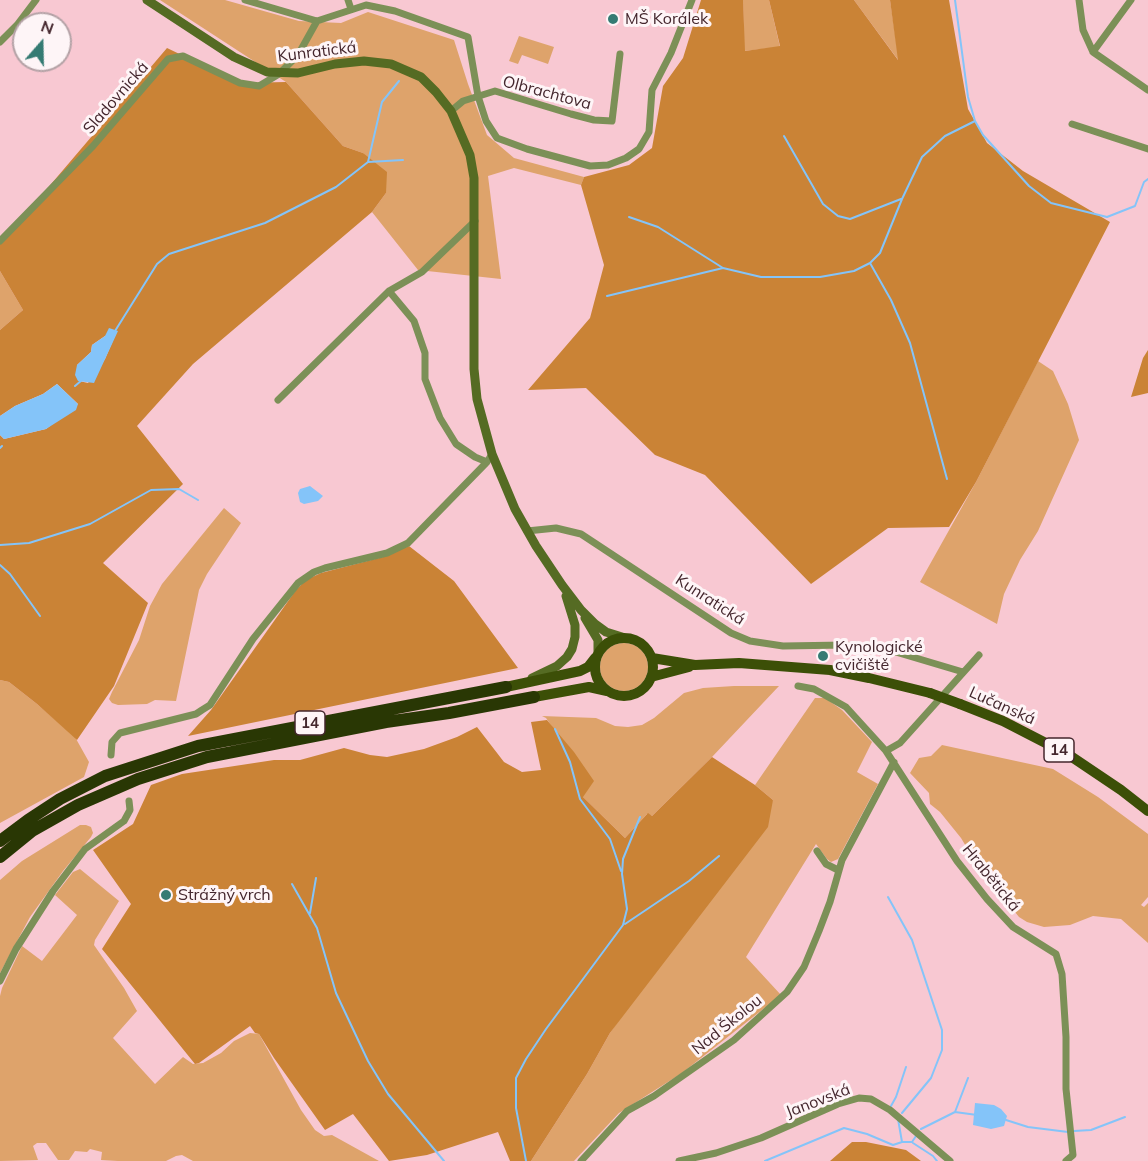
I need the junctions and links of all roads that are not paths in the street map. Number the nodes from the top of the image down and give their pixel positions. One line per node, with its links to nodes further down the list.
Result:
1 (36, 0): 10 (street)
2 (147, 0): 13 (street, Kunratická)
3 (245, 0): 9 (street)
4 (348, 0): 8 (street)
5 (692, 0): 15 (street)
6 (1079, 0): 11 (street)
7 (1131, 0): 11 (street)
8 (351, 9): 9 (street, Olbrachtova); 15 (street, Olbrachtova)
9 (317, 21): 13 (street)
10 (0, 42)
11 (1093, 52): 14 (street)
12 (620, 54): 15 (street, Olbrachtova)
13 (279, 74): 16 (street, Kunratická); 20 (street, Sladovnická)
14 (1148, 90)
15 (478, 96): 16 (street)
16 (452, 111): 19 (street, Kunratická)
17 (1072, 124): 18 (street)
18 (1148, 149)
19 (474, 221): 21 (street); 23 (street, Kunratická)
20 (0, 241)
21 (389, 291): 22 (street); 23 (street)
22 (278, 400)
23 (490, 458): 24 (street, Kunratická); 39 (street)
24 (527, 531): 25 (street, Kunratická); 32 (street, Kunratická)
25 (562, 585): 26 (street, Kunratická); 35 (street)
26 (581, 610): 27 (street, Kunratická); 28 (street, Kunratická)
27 (622, 637): 28 (main road, 14); 30 (main road, Kunratická)
28 (597, 654): 35 (main road, 14); 36 (main road, Kunratická)
29 (979, 655): 32 (street)
30 (652, 658): 31 (main road, 14); 33 (main road)
31 (695, 664): 33 (main road, 14); 42 (main road, Lučanská / 14, bridge)
32 (963, 672): 38 (street)
33 (651, 677): 36 (main road, 14)
34 (798, 686): 38 (street, Hrabětická)
35 (506, 687): 43 (highway, 14)
36 (609, 692): 37 (main road, 14)
37 (534, 697): 45 (highway, 14)
38 (886, 752): 40 (street, Hrabětická)
39 (111, 755)
40 (894, 762): 46 (street, Nad Školou); 51 (street, Hrabětická)
41 (129, 801): 47 (street)
42 (1148, 811)
43 (0, 841)
44 (817, 850): 46 (street)
45 (0, 857)
46 (838, 870): 48 (street, Nad Školou)
47 (0, 981)
48 (581, 1161)
49 (679, 1161): 50 (street, Janovská)
50 (950, 1161)
51 (1066, 1161)

